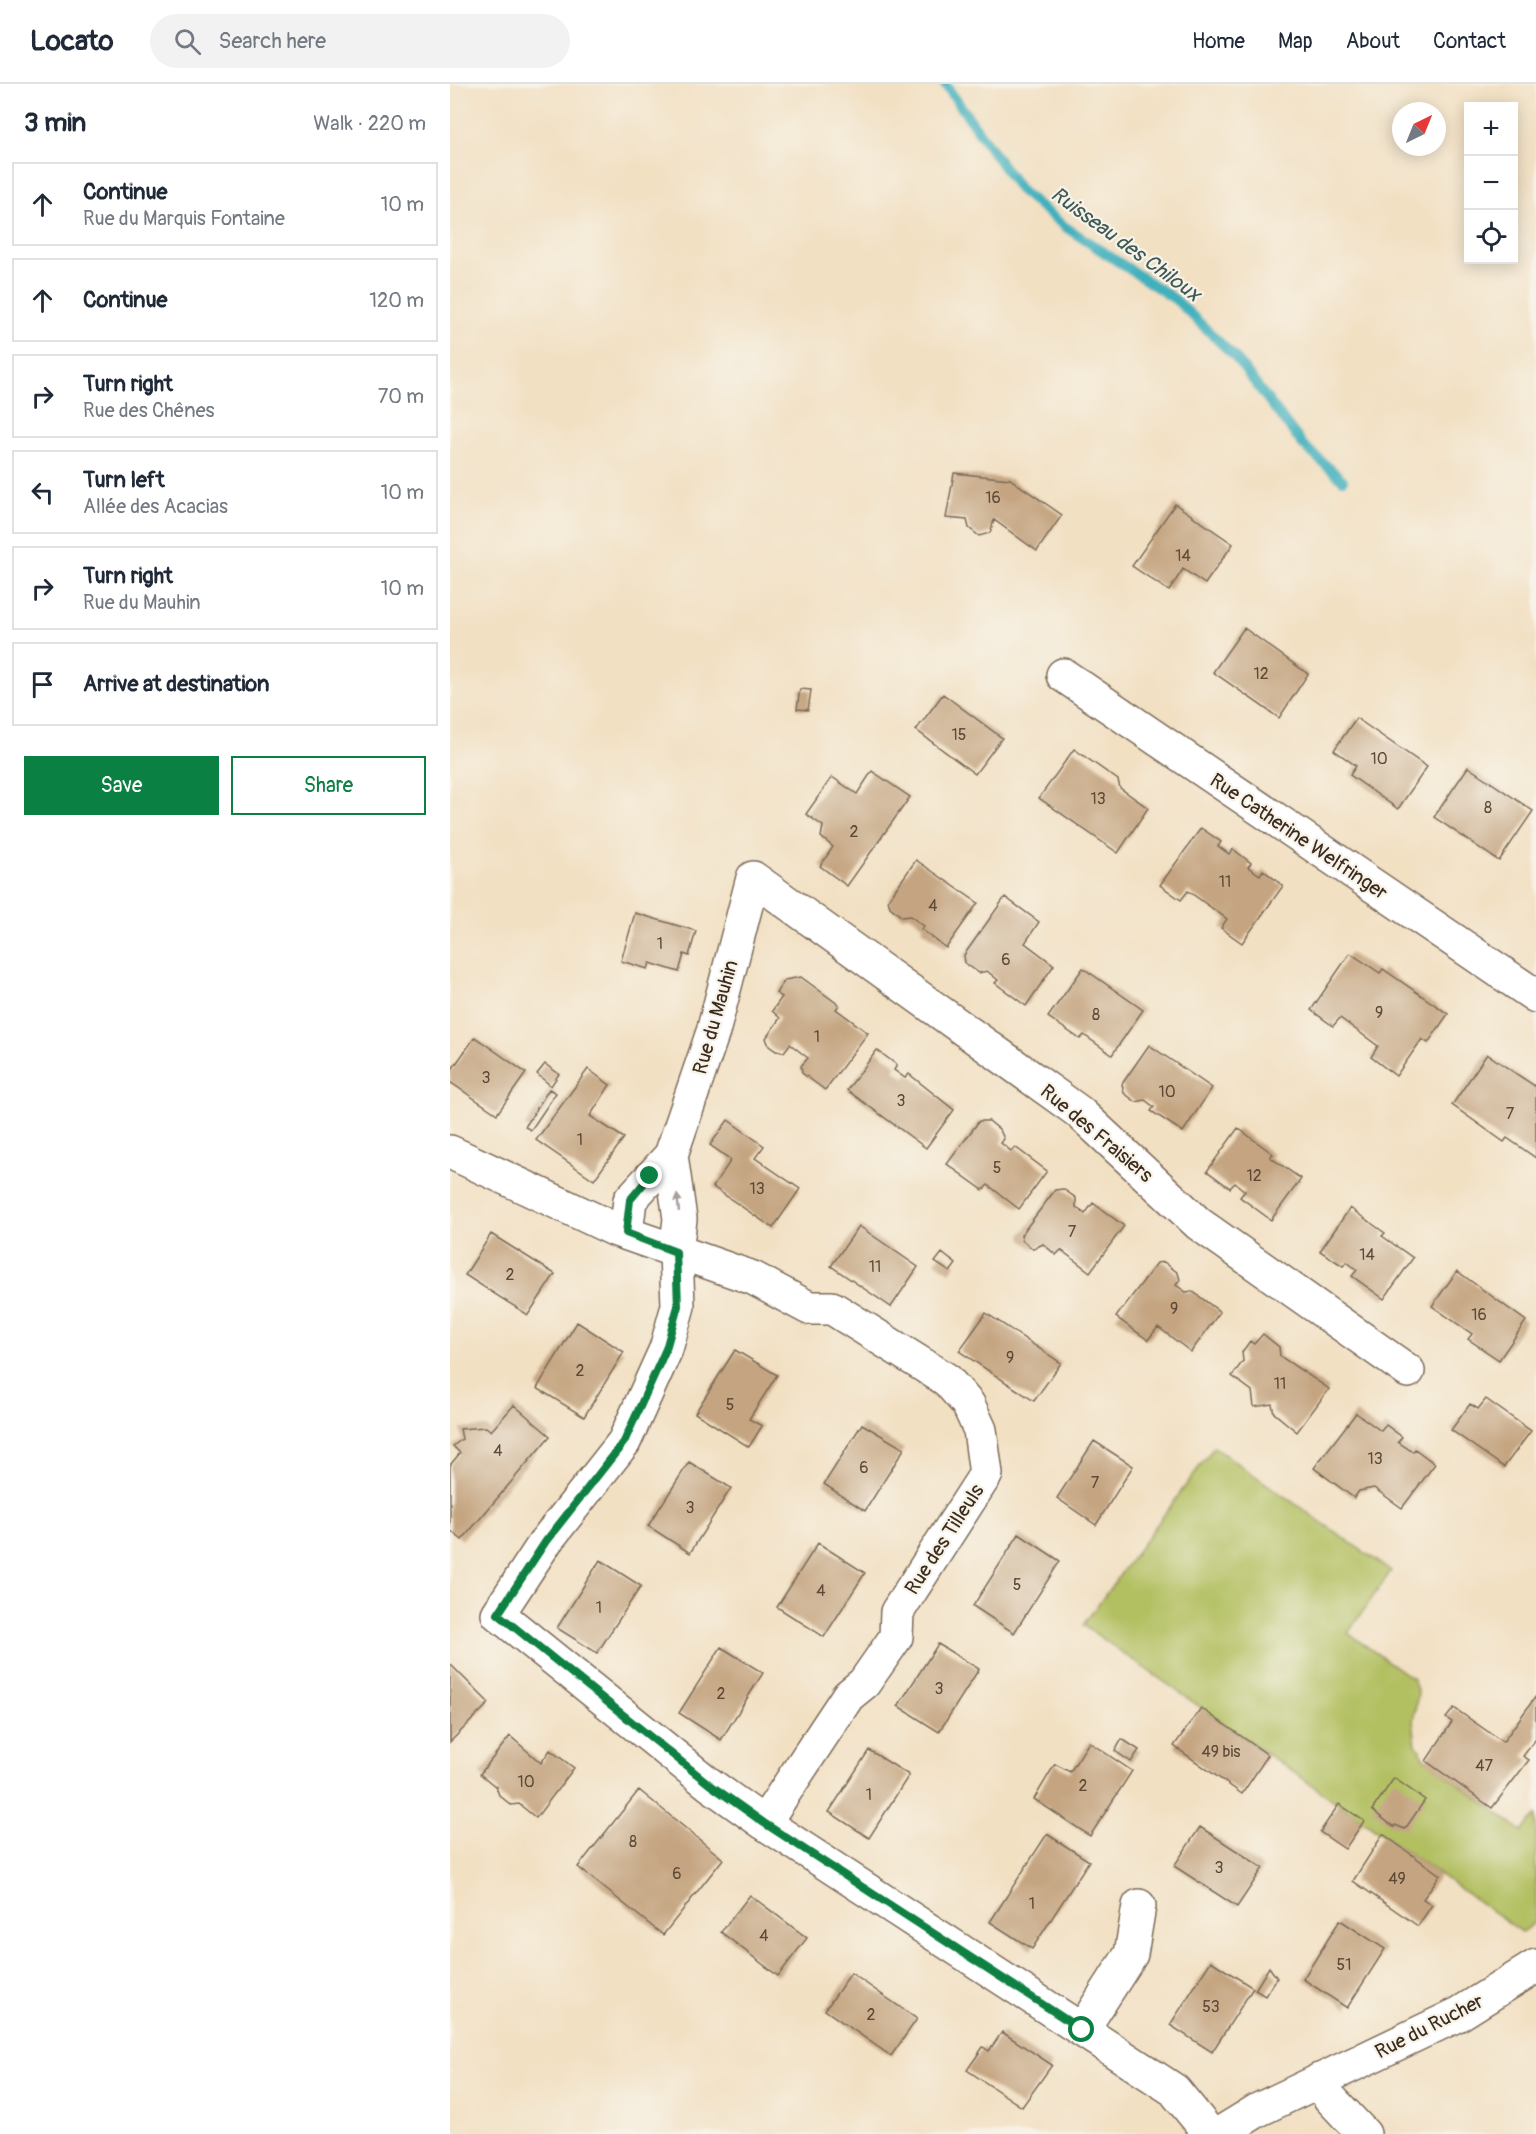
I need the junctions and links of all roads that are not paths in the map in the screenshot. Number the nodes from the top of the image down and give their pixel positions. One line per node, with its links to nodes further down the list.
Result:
1 (1063, 675): 3 (street, Rue Catherine Welfringer)
2 (753, 879): 5 (street, Rue du Mauhin); 8 (street, Rue des Fraisiers)
3 (1536, 996)
4 (450, 1152): 6 (street, Rue des Tilleuls)
5 (671, 1155): 6 (street, Rue du Mauhin); 7 (street, Rue du Mauhin, one-way to 5)
6 (626, 1233): 7 (street, Rue des Tilleuls)
7 (676, 1252): 9 (street, Rue du Mauhin); 9 (street, Rue des Tilleuls)
8 (1408, 1371)
9 (764, 1823): 12 (street)
10 (1139, 1906): 12 (street)
11 (1536, 1966): 13 (street, Rue du Rucher)
12 (1082, 2030): 14 (street)
13 (1319, 2080): 15 (street, Rue du Rucher); 16 (street)
14 (1210, 2134)
15 (1219, 2134)
16 (1364, 2134)

